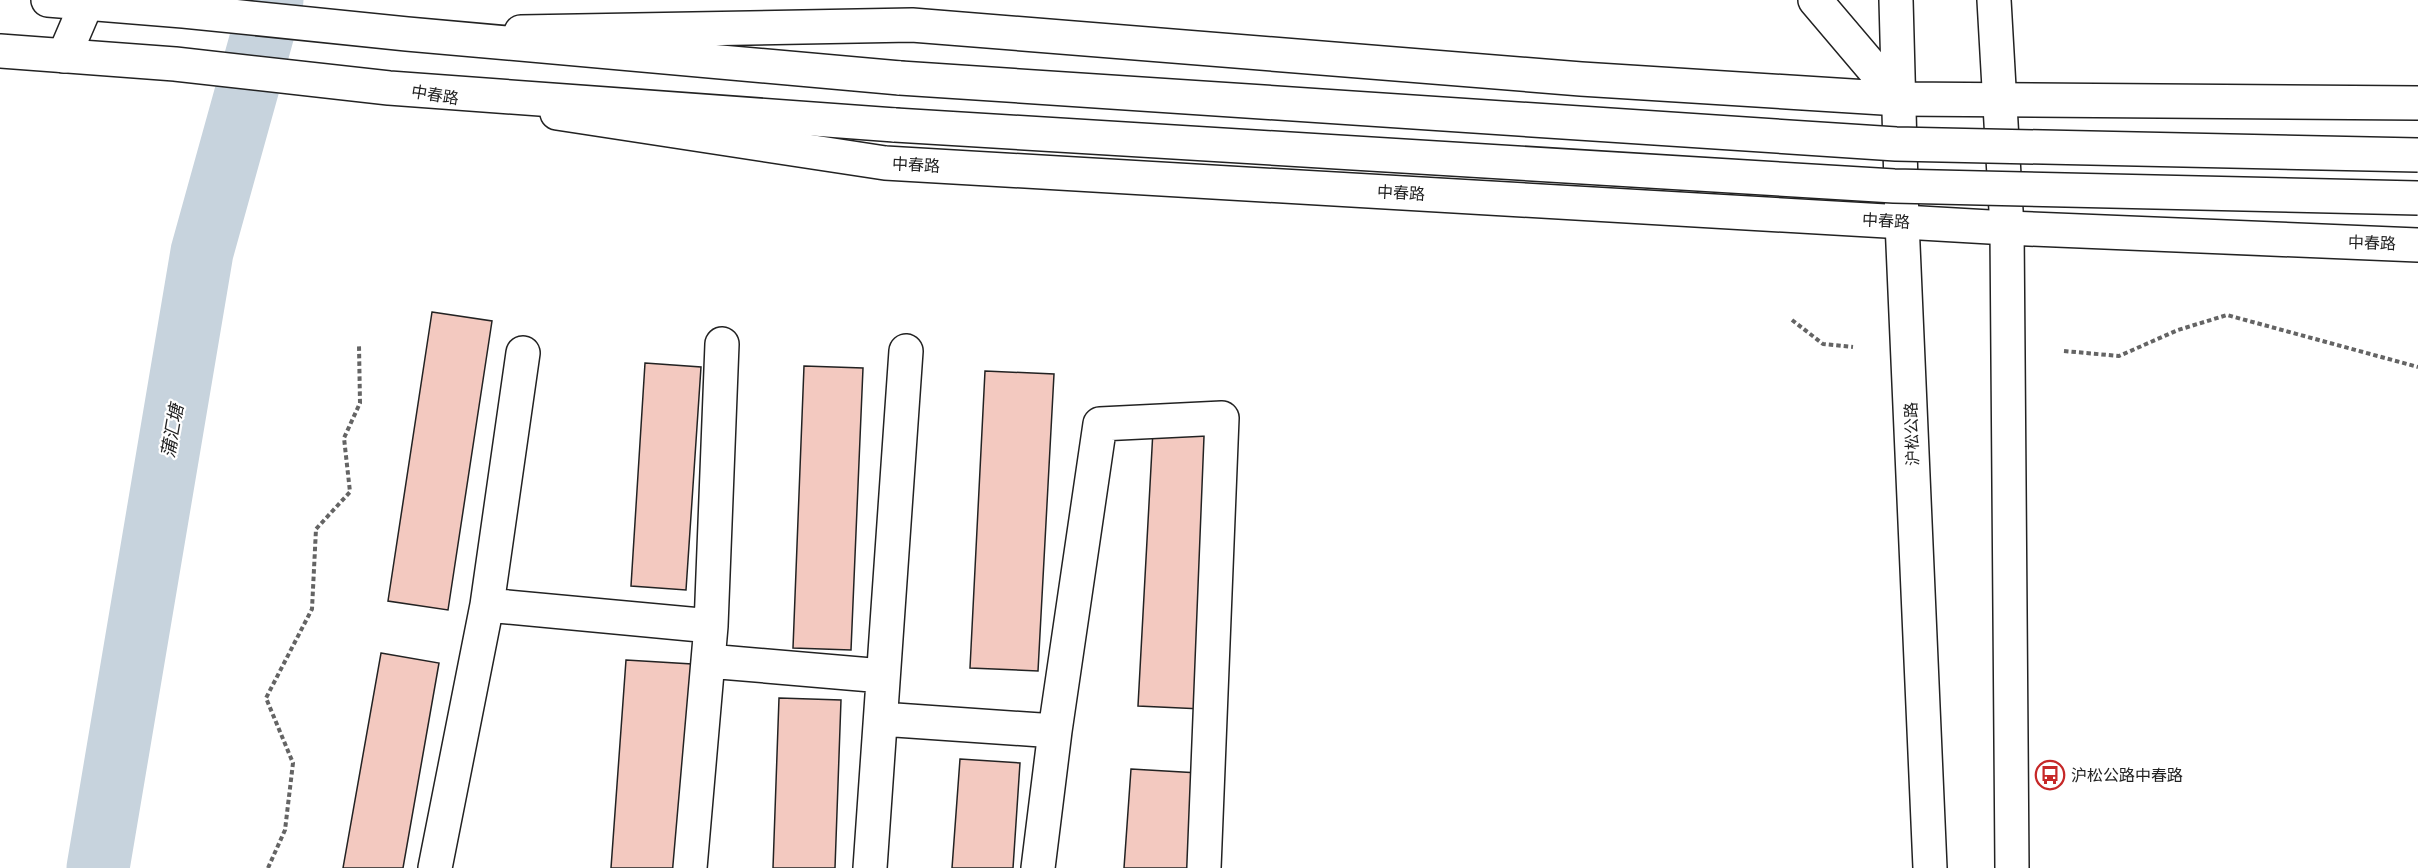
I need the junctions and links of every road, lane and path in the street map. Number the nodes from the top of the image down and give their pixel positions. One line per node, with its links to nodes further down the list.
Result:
1 (48, 0): 5 (main road)
2 (1815, 0): 10 (main road)
3 (1896, 0): 10 (main road, 沪松公路)
4 (1994, 0): 11 (main road)
5 (87, 2): 6 (main road); 8 (main road)
6 (407, 34): 10 (main road); 13 (main road, bridge)
7 (0, 51): 8 (main road, 中春路)
8 (64, 56): 9 (main road, 中春路)
9 (389, 88): 14 (main road, 中春路, bridge); 15 (main road, 中春路)
10 (1899, 99): 11 (main road); 15 (main road, 沪松公路)
11 (1998, 101): 12 (main road); 16 (main road)
12 (2418, 103)
13 (2418, 155)
14 (2418, 198)
15 (1902, 222): 16 (main road, 中春路); 38 (main road, 沪松公路)
16 (2007, 228): 17 (main road, 中春路); 39 (main road)
17 (2418, 245)
18 (1792, 320): 21 (path)
19 (722, 344): 27 (main road)
20 (359, 346): 32 (path)
21 (1853, 347)
22 (906, 351): 29 (main road)
23 (2064, 351): 25 (path)
24 (523, 353): 26 (main road)
25 (2418, 367)
26 (487, 605): 27 (main road); 33 (main road)
27 (711, 626): 28 (main road)
28 (708, 661): 29 (main road); 34 (main road)
29 (883, 676): 30 (main road)
30 (881, 719): 31 (main road); 35 (main road)
31 (1055, 730): 36 (main road); 37 (main road)
32 (268, 868)
33 (435, 868)
34 (690, 868)
35 (870, 868)
36 (1038, 868)
37 (1204, 868)
38 (1930, 868)
39 (2012, 868)

